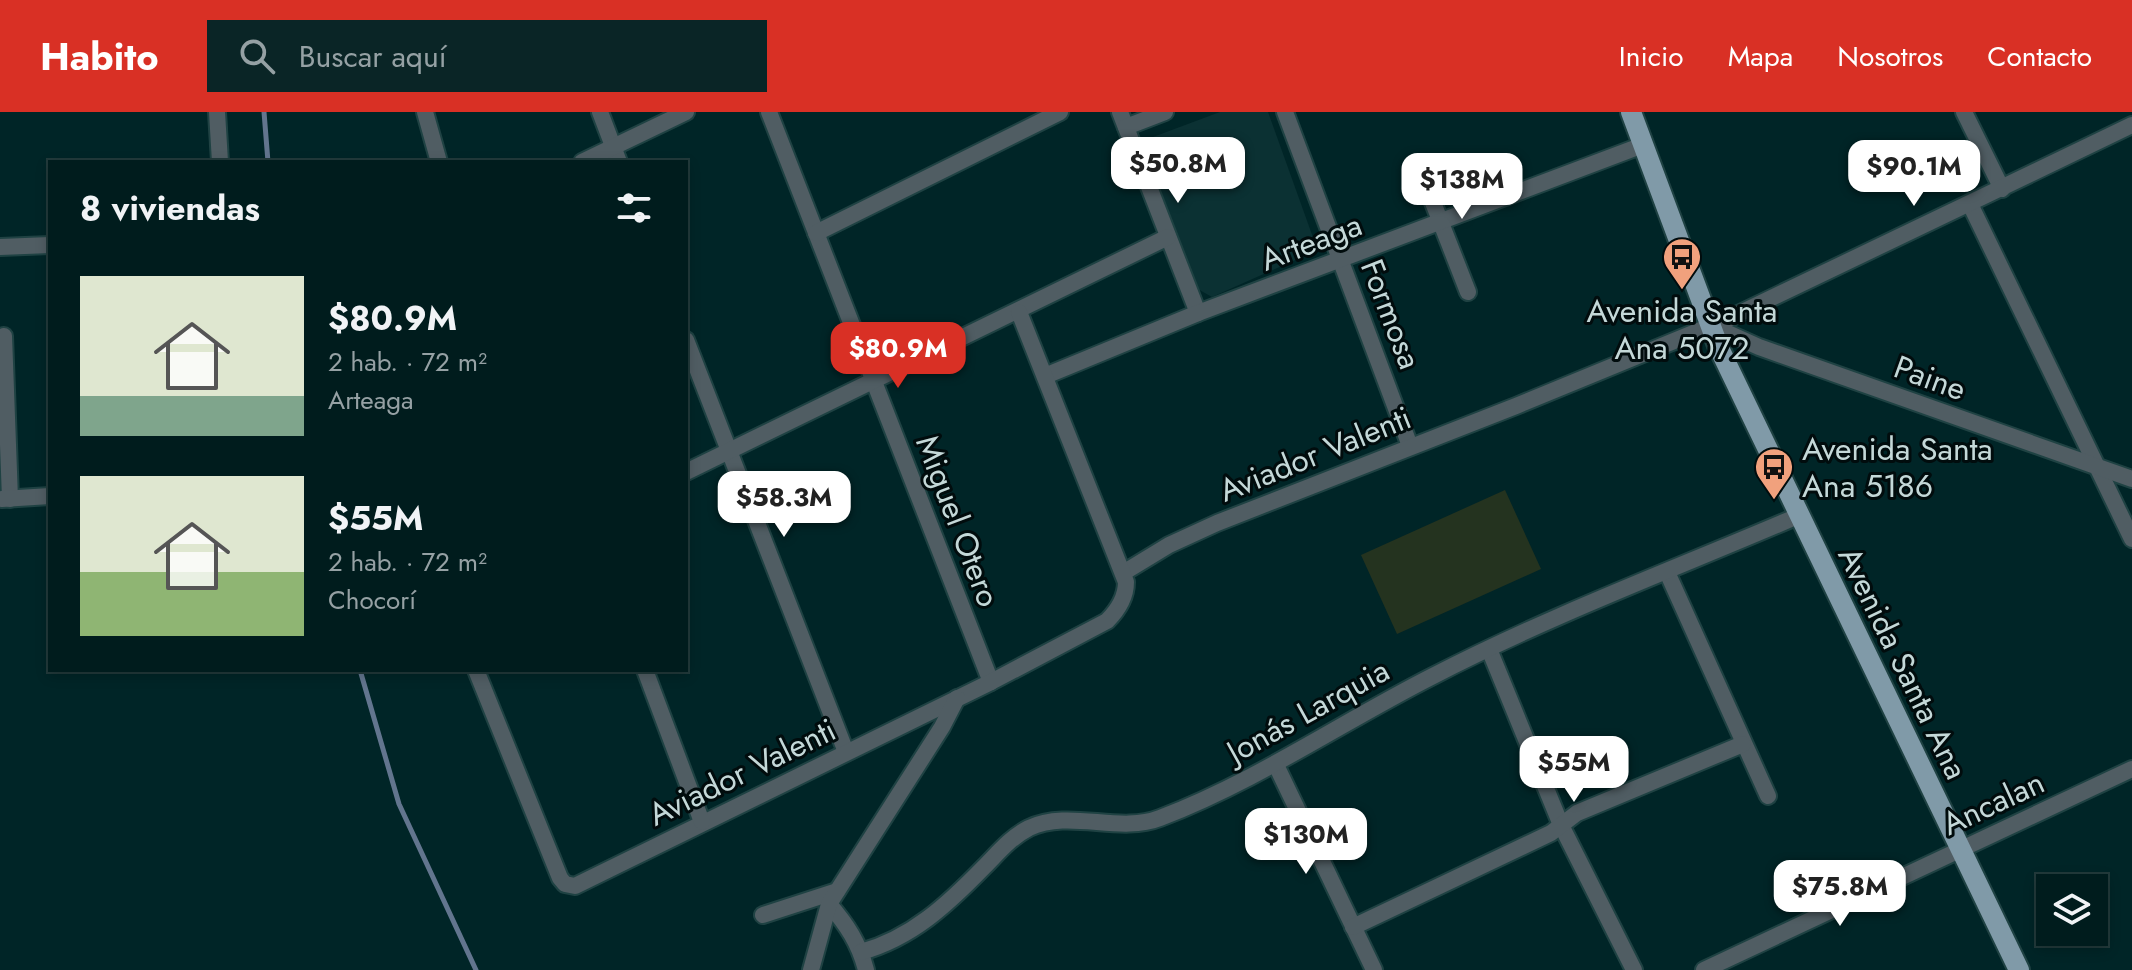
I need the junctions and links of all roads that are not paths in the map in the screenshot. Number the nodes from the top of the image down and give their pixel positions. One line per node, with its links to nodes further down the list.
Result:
1 (217, 112): 15 (street)
2 (425, 112): 16 (street)
3 (600, 112): 14 (street)
4 (686, 112): 14 (street)
5 (769, 112): 22 (street, Miguel Otero)
6 (1060, 112): 22 (street)
7 (1165, 112): 11 (street)
8 (1285, 112): 26 (street, Formosa)
9 (1631, 112): 13 (main road, Avenida Santa Ana)
10 (1964, 112): 19 (street)
11 (1123, 120): 23 (street)
12 (2132, 125): 19 (street, Aviador Valenti)
13 (1643, 145): 21 (street, Arteaga); 30 (main road, Avenida Santa Ana)
14 (617, 155): 17 (street)
15 (220, 160)
16 (438, 160)
17 (592, 160)
18 (1418, 164): 21 (street)
19 (2002, 189): 20 (street, Aviador Valenti)
20 (1970, 204): 30 (street, Aviador Valenti); 37 (street)
21 (1441, 222): 26 (street, Arteaga); 27 (street)
22 (816, 233): 34 (street, Miguel Otero)
23 (1168, 237): 28 (street); 29 (street)
24 (48, 245): 25 (street)
25 (0, 247)
26 (1341, 261): 29 (street, Arteaga); 35 (street, Formosa)
27 (1468, 292)
28 (1019, 312): 33 (street); 34 (street)
29 (1198, 313): 33 (street, Arteaga)
30 (1710, 325): 35 (street, Aviador Valenti); 37 (street, Paine); 42 (main road, Avenida Santa Ana)
31 (4, 336): 41 (street)
32 (688, 345): 36 (street)
33 (1045, 376): 45 (street)
34 (874, 382): 36 (street); 49 (street, Miguel Otero)
35 (1410, 446): 45 (street, Aviador Valenti)
36 (728, 453): 38 (street); 52 (street)
37 (2097, 467): 39 (street, Paine); 43 (street)
38 (688, 471)
39 (2132, 479)
40 (48, 496): 41 (street)
41 (5, 499)
42 (1798, 516): 44 (street, Jonás Larquia); 58 (main road, Avenida Santa Ana)
43 (2132, 539)
44 (1667, 572): 46 (street, Jonás Larquia); 51 (street)
45 (1123, 573): 49 (street, Aviador Valenti)
46 (1489, 649): 53 (street, Jonás Larquia); 57 (street)
47 (477, 672): 56 (street, Aviador Valenti)
48 (646, 672): 56 (street)
49 (991, 682): 50 (street, Aviador Valenti)
50 (957, 698): 52 (street, Aviador Valenti); 59 (street)
51 (1743, 744): 55 (street); 57 (street)
52 (846, 752): 56 (street, Aviador Valenti)
53 (1276, 765): 61 (street); 62 (street, Jonás Larquia)
54 (2132, 769): 58 (street, Ancalan)
55 (1768, 796)
56 (702, 822)
57 (1561, 825): 61 (street); 66 (street)
58 (1959, 850): 67 (street, Ancalan); 68 (main road, Avenida Santa Ana)
59 (833, 898): 60 (street); 62 (street); 63 (street)
60 (763, 915)
61 (1353, 927): 65 (street)
62 (861, 952): 64 (street)
63 (811, 970)
64 (866, 970)
65 (1374, 970)
66 (1634, 970)
67 (1704, 970)
68 (2019, 970)

